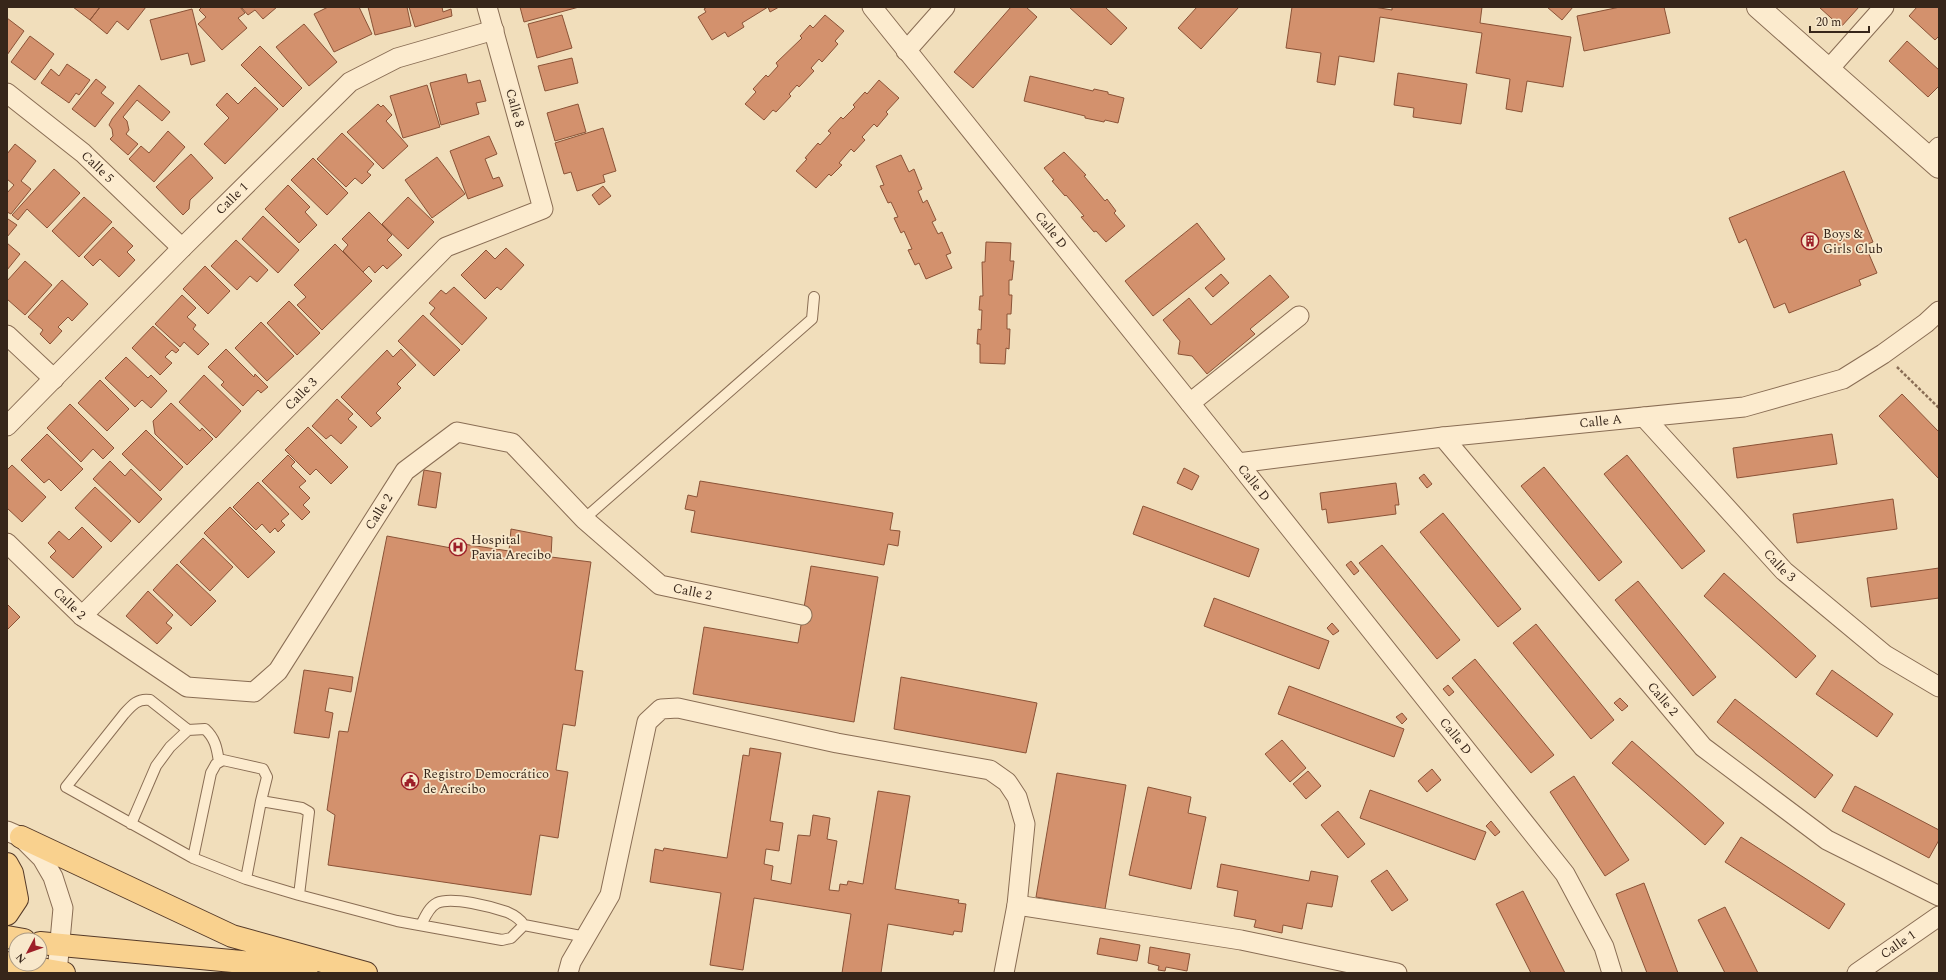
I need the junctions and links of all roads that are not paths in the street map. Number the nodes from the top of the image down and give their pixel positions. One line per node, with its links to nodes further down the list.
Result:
1 (487, 7): 6 (street, Calle 8)
2 (872, 7): 7 (street, Calle D)
3 (945, 7): 7 (street)
4 (1758, 7): 8 (street)
5 (1884, 7): 8 (street)
6 (494, 30): 11 (street, Calle 8); 12 (street, Calle 1)
7 (906, 51): 18 (street, Calle D)
8 (1828, 70): 10 (street)
9 (7, 93): 12 (street, Calle 5)
10 (1936, 157)
11 (543, 209): 26 (street, Calle 3)
12 (182, 248): 17 (street, Calle 1)
13 (814, 296): 23 (lane)
14 (1939, 311): 19 (street, Calle A)
15 (1299, 316): 18 (street)
16 (7, 335): 17 (street)
17 (54, 379): 20 (street, Calle 1)
18 (1190, 403): 22 (street, Calle D)
19 (1644, 417): 21 (street, Calle A); 27 (street, Calle 3)
20 (7, 426)
21 (1443, 437): 22 (street, Calle A); 37 (street, Calle 2)
22 (1238, 462): 53 (street, Calle D)
23 (584, 519): 25 (street, Calle 2); 26 (street, Calle 2)
24 (7, 543): 26 (street, Calle 2)
25 (802, 615)
26 (82, 616)
27 (1939, 688)
28 (188, 730): 29 (lane); 31 (lane); 31 (lane)
29 (219, 762): 30 (lane); 33 (lane)
30 (261, 801): 35 (lane); 36 (lane)
31 (131, 824): 33 (lane)
32 (14, 834): 45 (street); 49 (main road)
33 (193, 858): 35 (lane)
34 (7, 864): 39 (main road)
35 (246, 879): 36 (lane)
36 (299, 895): 41 (lane)
37 (1939, 896)
38 (1017, 905): 43 (street); 51 (street); 52 (street)
39 (7, 914)
40 (1939, 916): 54 (street, Calle 1)
41 (421, 925): 42 (lane); 42 (lane)
42 (524, 925): 43 (lane)
43 (586, 936): 50 (street)
44 (48, 944): 45 (main road)
45 (61, 946): 47 (street); 48 (main road)
46 (7, 963): 47 (main road)
47 (60, 973)
48 (358, 973)
49 (366, 973)
50 (568, 973)
51 (1004, 973)
52 (1397, 973)
53 (1612, 973)
54 (1857, 973)

